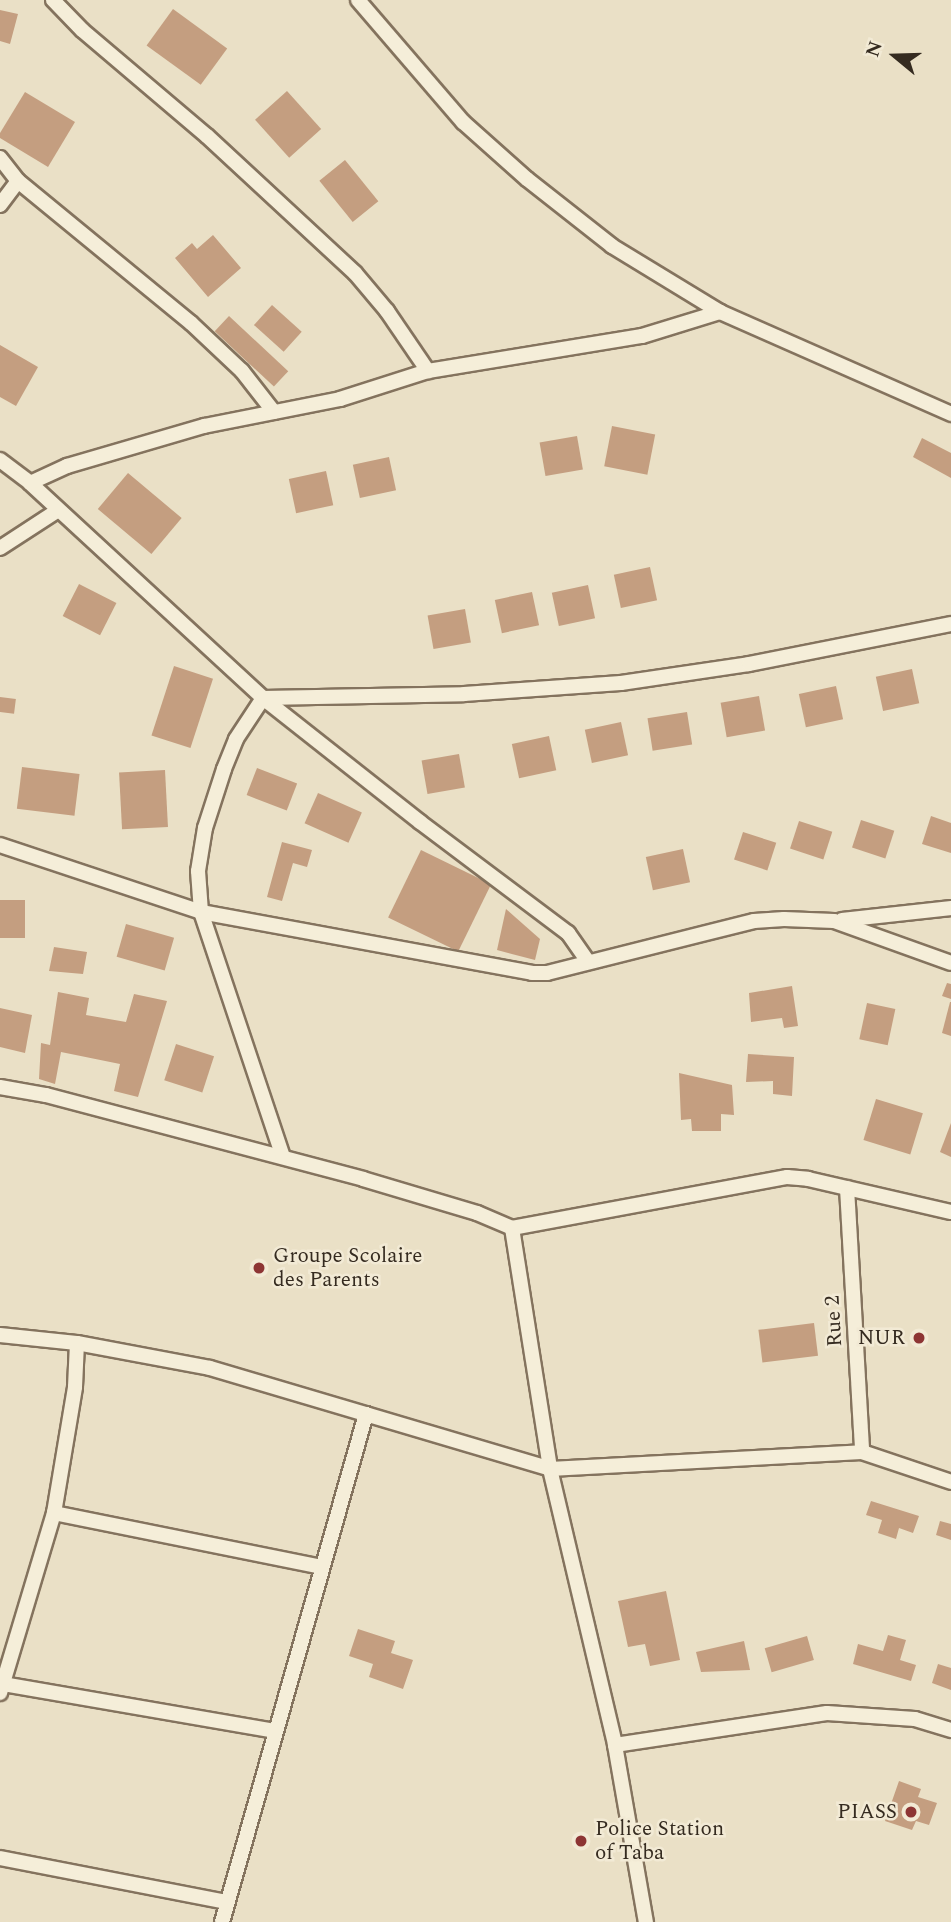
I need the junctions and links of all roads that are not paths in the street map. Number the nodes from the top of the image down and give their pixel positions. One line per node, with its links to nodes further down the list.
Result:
1 (54, 0): 7 (street)
2 (358, 0): 6 (street)
3 (0, 158): 4 (street)
4 (18, 181): 5 (street); 8 (street)
5 (0, 205)
6 (720, 313): 7 (street); 9 (street)
7 (428, 371): 8 (street)
8 (274, 412): 11 (street)
9 (951, 414)
10 (0, 460): 11 (street)
11 (30, 483): 12 (street)
12 (57, 511): 13 (street); 15 (street)
13 (0, 548)
14 (951, 624): 15 (street)
15 (263, 698): 18 (street); 20 (street)
16 (0, 845): 18 (street)
17 (951, 908): 19 (street)
18 (201, 912): 20 (street); 23 (street)
19 (834, 921): 20 (street); 21 (street)
20 (588, 962)
21 (951, 963)
22 (0, 1087): 23 (street)
23 (283, 1157): 26 (street)
24 (848, 1188): 25 (street); 26 (street); 30 (street, Rue 2)
25 (951, 1212)
26 (512, 1228): 31 (street)
27 (0, 1335): 28 (street)
28 (77, 1343): 29 (street); 33 (street)
29 (366, 1414): 31 (street); 34 (street)
30 (862, 1452): 31 (street); 32 (street)
31 (550, 1469): 38 (street)
32 (951, 1482)
33 (54, 1513): 34 (street); 35 (street)
34 (321, 1567): 37 (street)
35 (1, 1689): 37 (street)
36 (951, 1730): 38 (street)
37 (275, 1731): 40 (street)
38 (615, 1745): 42 (street)
39 (0, 1858): 40 (street)
40 (226, 1902): 41 (street)
41 (222, 1922)
42 (646, 1922)

